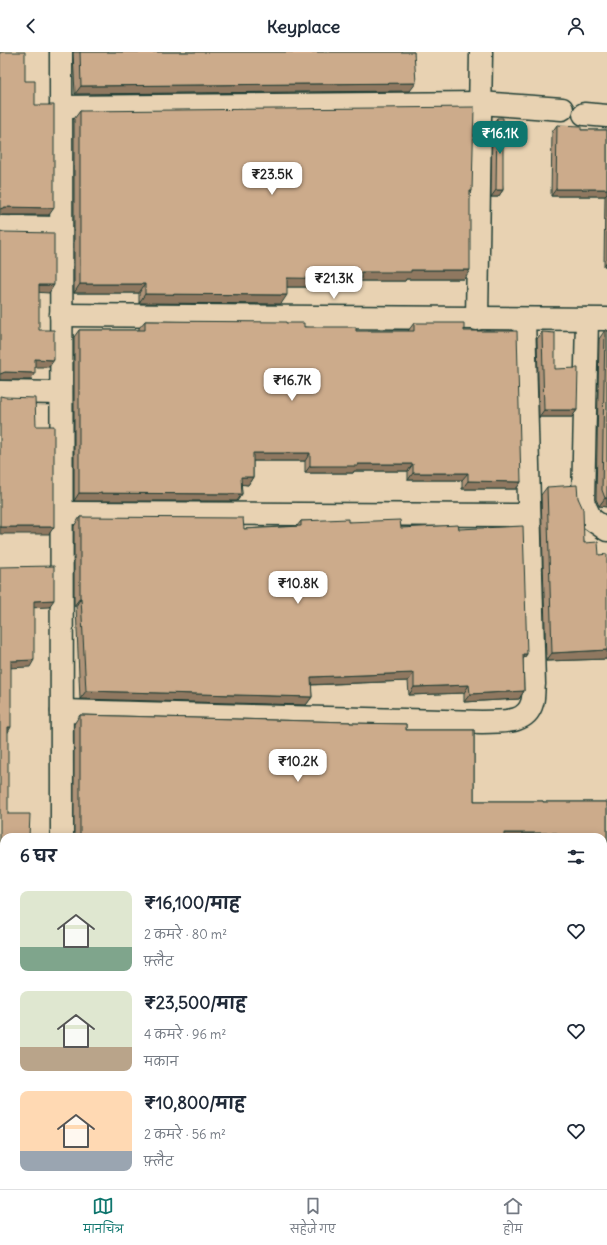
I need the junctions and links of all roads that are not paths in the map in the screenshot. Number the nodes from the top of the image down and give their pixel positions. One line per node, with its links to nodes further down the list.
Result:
1 (61, 52): 4 (street)
2 (481, 52): 3 (street)
3 (480, 103): 4 (street); 5 (street); 11 (street)
4 (61, 107): 9 (street)
5 (562, 109)
6 (584, 114): 7 (street)
7 (607, 116)
8 (0, 227): 9 (street)
9 (61, 228): 10 (street)
10 (61, 315): 11 (street); 15 (street)
11 (477, 318): 12 (street)
12 (524, 319): 13 (street); 17 (street)
13 (597, 319): 18 (street)
14 (0, 392): 15 (street)
15 (61, 393): 16 (street)
16 (62, 513): 17 (street); 19 (street)
17 (529, 515): 19 (street)
18 (607, 530)
19 (62, 711): 20 (street)
20 (62, 833)

